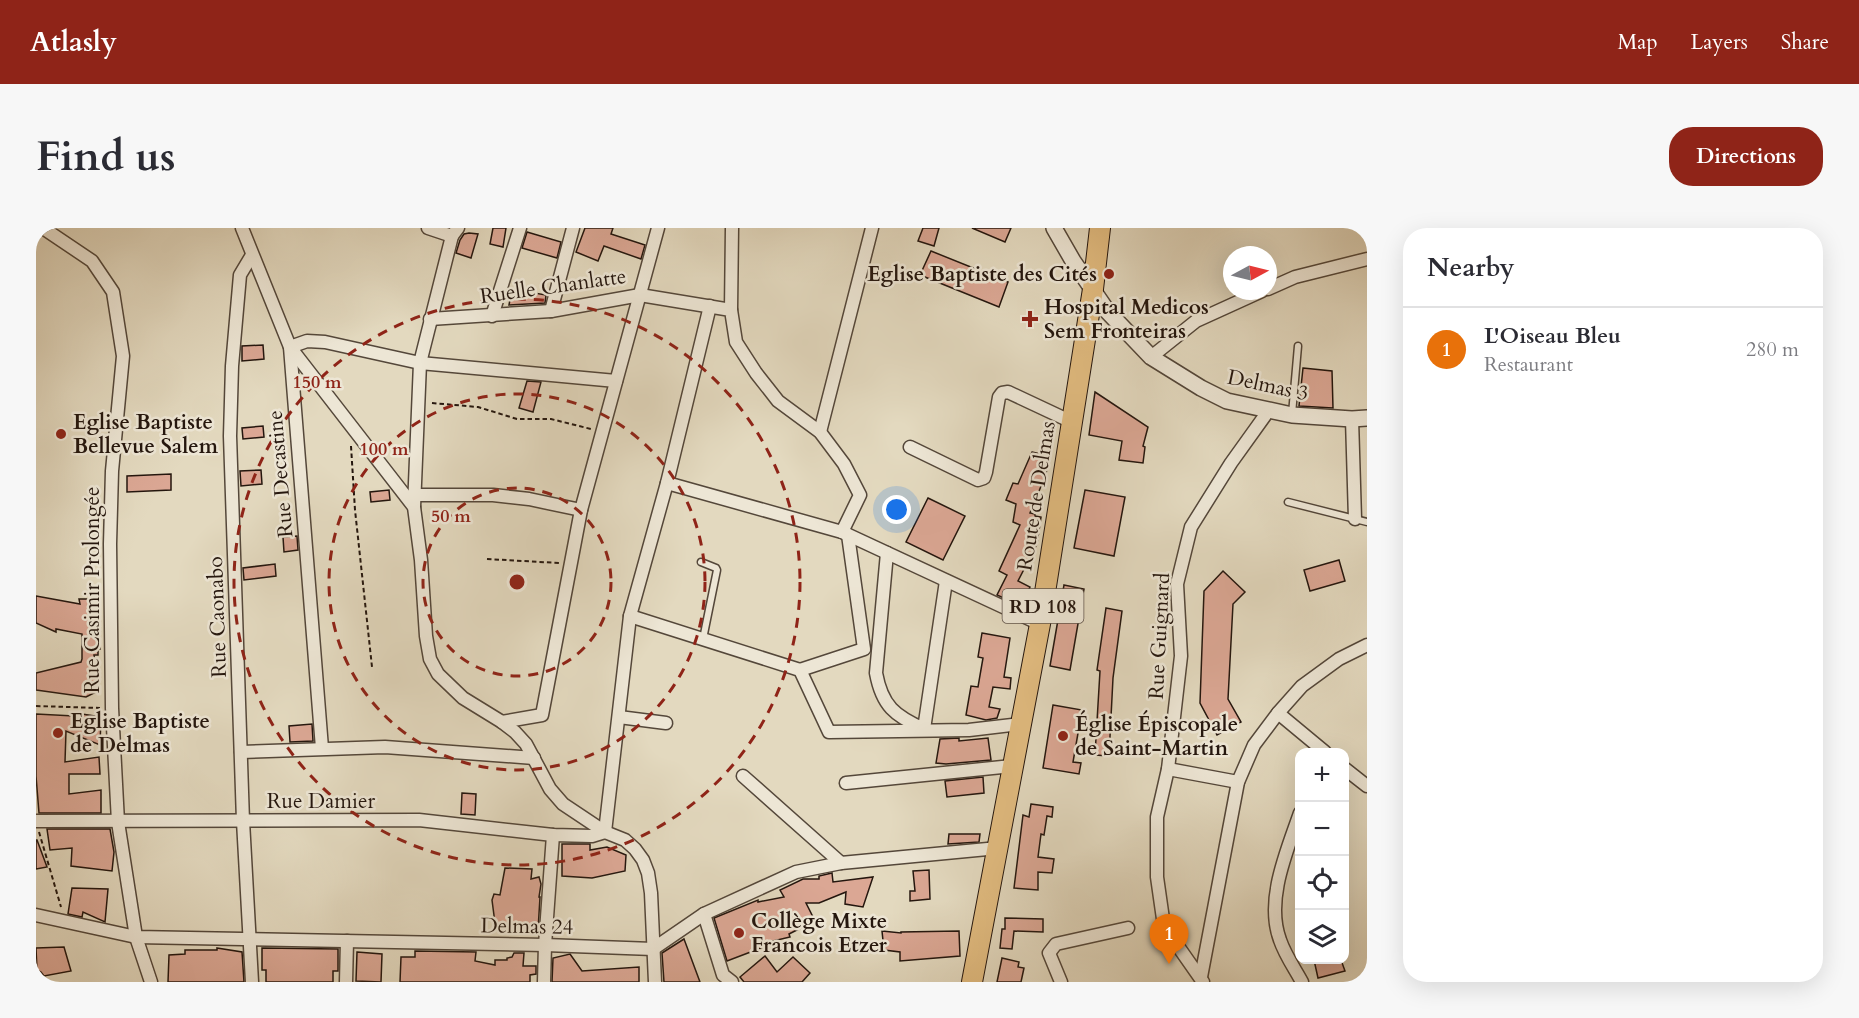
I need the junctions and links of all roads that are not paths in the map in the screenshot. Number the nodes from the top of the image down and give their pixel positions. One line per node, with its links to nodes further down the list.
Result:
1 (43, 228): 67 (street, Rue Casimir Prolongée)
2 (242, 228): 12 (street)
3 (428, 228): 11 (street)
4 (520, 228): 21 (street)
5 (573, 228): 20 (street)
6 (658, 228): 16 (street)
7 (732, 228): 19 (street)
8 (872, 228): 32 (street)
9 (1054, 228): 15 (street, Delmas 3)
10 (1100, 228): 15 (main road, Route de Delmas / RD 108)
11 (455, 232): 22 (street)
12 (252, 255): 24 (street); 56 (street, Rue Caonabo)
13 (1367, 259): 14 (street)
14 (1277, 285)
15 (1093, 289): 25 (street, Delmas 3); 31 (main road, Route de Delmas / RD 108)
16 (640, 295): 18 (street, Ruelle Chanlatte); 20 (street, Ruelle Chanlatte); 27 (street)
17 (1242, 300): 25 (street)
18 (710, 306): 19 (street, Ruelle Chanlatte); 34 (street)
19 (731, 310): 32 (street)
20 (552, 311): 21 (street, Ruelle Chanlatte)
21 (492, 316): 22 (street, Ruelle Chanlatte)
22 (430, 319): 26 (street)
23 (1298, 346): 29 (lane)
24 (290, 347): 26 (street); 35 (street); 54 (street, Rue Decastine)
25 (1151, 357): 28 (street, Delmas 3)
26 (420, 363): 27 (street); 35 (street)
27 (616, 381): 37 (street)
28 (1269, 410): 29 (street, Delmas 3); 59 (street, Rue Guignard)
29 (1292, 415): 30 (street, Delmas 3)
30 (1360, 418): 38 (street)
31 (1072, 422): 33 (street); 44 (main road, Route de Delmas / RD 108)
32 (820, 432): 39 (street)
33 (910, 447)
34 (667, 483): 39 (street); 43 (street)
35 (415, 501): 37 (street); 50 (street)
36 (1288, 502): 38 (lane)
37 (581, 510): 50 (street)
38 (1361, 520)
39 (845, 533): 40 (street); 47 (street)
40 (887, 553): 42 (street); 53 (street)
41 (701, 562): 45 (lane)
42 (946, 581): 44 (street); 53 (street)
43 (630, 616): 45 (street); 49 (street)
44 (1040, 624): 52 (main road, Route de Delmas / RD 108)
45 (702, 639): 47 (street)
46 (1367, 645): 48 (street)
47 (800, 670): 53 (street)
48 (1278, 713): 55 (street); 62 (street)
49 (619, 717): 51 (street); 69 (street)
50 (502, 722): 57 (street)
51 (666, 723)
52 (1020, 724): 53 (street); 58 (main road, Route de Delmas / RD 108)
53 (924, 729)
54 (322, 748): 56 (street); 57 (street)
55 (1317, 748)
56 (241, 752): 66 (street, Rue Caonabo)
57 (534, 758): 69 (street)
58 (1012, 766): 63 (street); 71 (main road, Route de Delmas / RD 108)
59 (1168, 769): 62 (street); 81 (street, Rue Guignard)
60 (1349, 772): 64 (street)
61 (743, 776): 72 (street)
62 (1238, 782): 81 (street)
63 (846, 783)
64 (1367, 786)
65 (37, 821): 67 (street, Rue Damier)
66 (243, 821): 67 (street, Rue Damier); 70 (street, Rue Damier); 77 (street, Rue Caonabo)
67 (118, 822): 76 (street, Rue Casimir Prolongée)
68 (1295, 825): 90 (street)
69 (605, 832): 70 (street, Rue Damier); 80 (street)
70 (553, 835): 79 (street)
71 (998, 849): 72 (street); 88 (main road, Route de Delmas / RD 108)
72 (841, 863): 73 (street)
73 (704, 914): 80 (street); 87 (street)
74 (36, 915): 76 (street, Delmas 24)
75 (1128, 928): 89 (street)
76 (136, 937): 77 (street, Delmas 24); 82 (street, Rue Casimir Prolongée)
77 (248, 939): 78 (street, Delmas 24); 83 (street, Rue Caonabo)
78 (347, 941): 79 (street, Delmas 24); 84 (street)
79 (545, 945): 80 (street, Delmas 24); 85 (street)
80 (653, 949): 86 (street)
81 (1202, 979)
82 (151, 982)
83 (252, 982)
84 (346, 982)
85 (544, 982)
86 (655, 982)
87 (732, 982)
88 (972, 982)
89 (1061, 982)
90 (1302, 982)

